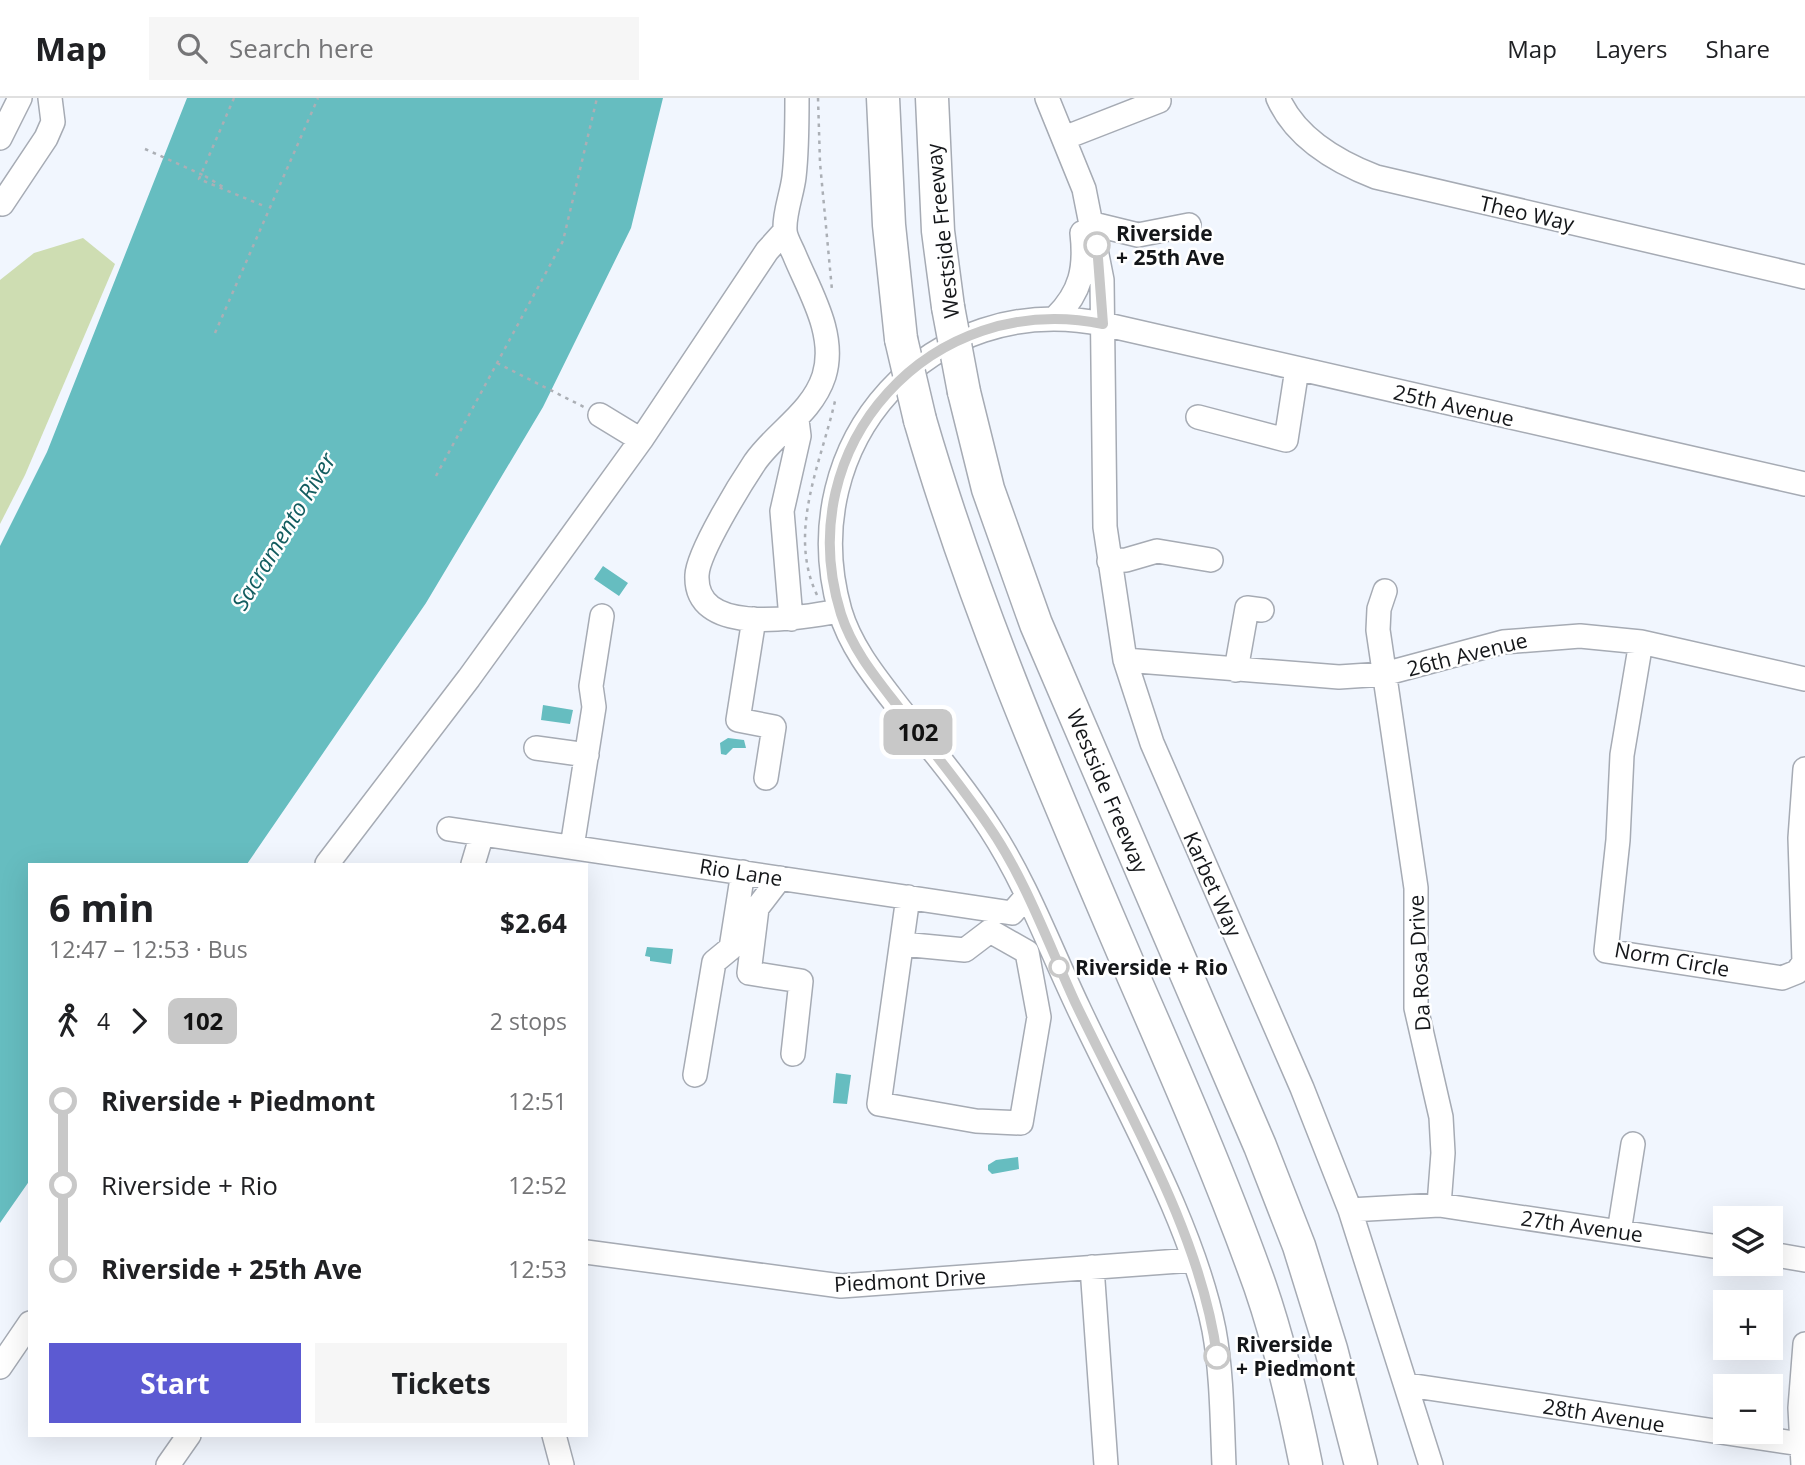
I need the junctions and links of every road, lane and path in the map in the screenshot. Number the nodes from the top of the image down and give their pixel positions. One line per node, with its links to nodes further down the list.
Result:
1 (20, 98): 12 (street)
2 (50, 98): 17 (street)
3 (234, 98): 15 (path)
4 (317, 98): 25 (path)
5 (597, 98): 26 (path)
6 (797, 98): 21 (street)
7 (883, 98): 87 (highway, bridge)
8 (932, 98): 88 (highway, Westside Freeway, bridge)
9 (1048, 98): 13 (street, Karbet Way)
10 (1158, 98): 13 (street)
11 (1278, 98): 22 (street, Theo Way)
12 (0, 138)
13 (1064, 138): 16 (street, Karbet Way)
14 (145, 149): 15 (path, bridge)
15 (224, 188): 18 (path)
16 (1084, 189): 19 (street, Karbet Way); 23 (street)
17 (2, 204)
18 (264, 206)
19 (1093, 224): 20 (street); 24 (street, Karbet Way)
20 (1189, 225)
21 (785, 231): 30 (street); 31 (street)
22 (1805, 277)
23 (1056, 317): 24 (street, 25th Avenue); 38 (street, 25th Avenue)
24 (1103, 324): 27 (street, 25th Avenue); 35 (street, Karbet Way)
25 (215, 333)
26 (497, 363): 28 (path); 32 (path)
27 (1297, 369): 29 (street); 33 (street, 25th Avenue)
28 (593, 411): 31 (street)
29 (1198, 417)
30 (797, 420): 40 (street); 41 (street)
31 (641, 440): 54 (street)
32 (436, 476)
33 (1805, 484)
34 (1211, 560): 35 (street)
35 (1109, 561): 43 (street, Karbet Way)
36 (1385, 591): 45 (street, Da Rosa Drive)
37 (1262, 610): 44 (street)
38 (840, 611): 41 (street); 59 (street, 25th Avenue)
39 (602, 616): 48 (street)
40 (754, 619): 41 (street); 50 (street)
41 (791, 619)
42 (1641, 642): 45 (street, 26th Avenue); 46 (street, 26th Avenue); 49 (street, Norm Circle)
43 (1125, 660): 44 (street, 26th Avenue); 68 (street, Karbet Way)
44 (1236, 670): 45 (street, 26th Avenue)
45 (1384, 674): 67 (street, Da Rosa Drive)
46 (1805, 679)
47 (536, 748): 48 (street)
48 (587, 755): 53 (street)
49 (1805, 769)
50 (766, 778)
51 (449, 829): 52 (street, Rio Lane)
52 (482, 834): 53 (street, Rio Lane); 55 (street)
53 (572, 847): 56 (street, Rio Lane)
54 (328, 863)
55 (473, 863)
56 (743, 872): 57 (street, Rio Lane); 65 (street)
57 (780, 878): 58 (street, Rio Lane); 64 (street)
58 (908, 897): 60 (street, Rio Lane); 61 (street)
59 (1026, 897): 60 (street, Rio Lane); 62 (street, 25th Avenue)
60 (990, 921): 61 (street); 63 (street)
61 (902, 944): 63 (street)
62 (1076, 1002): 63 (street); 73 (street, 25th Avenue)
63 (1039, 1017)
64 (793, 1054)
65 (695, 1075)
66 (1633, 1144): 69 (street)
67 (1439, 1205): 68 (street); 69 (street, 27th Avenue)
68 (1350, 1210): 79 (street, Karbet Way)
69 (1619, 1232): 70 (street, 27th Avenue)
70 (1713, 1246)
71 (588, 1252): 75 (street, Piedmont Drive)
72 (1783, 1257): 74 (street)
73 (1193, 1259): 75 (street, Piedmont Drive); 86 (street, 25th Avenue)
74 (1805, 1260)
75 (1092, 1267): 85 (street)
76 (28, 1326): 78 (street)
77 (1805, 1344): 82 (street)
78 (0, 1367)
79 (1408, 1385): 82 (street, 28th Avenue); 89 (street, Karbet Way)
80 (188, 1437): 83 (street)
81 (555, 1437): 84 (street)
82 (1802, 1455)
83 (168, 1465)
84 (562, 1465)
85 (1106, 1465)
86 (1224, 1465)
87 (1306, 1465)
88 (1361, 1465)
89 (1431, 1465)

